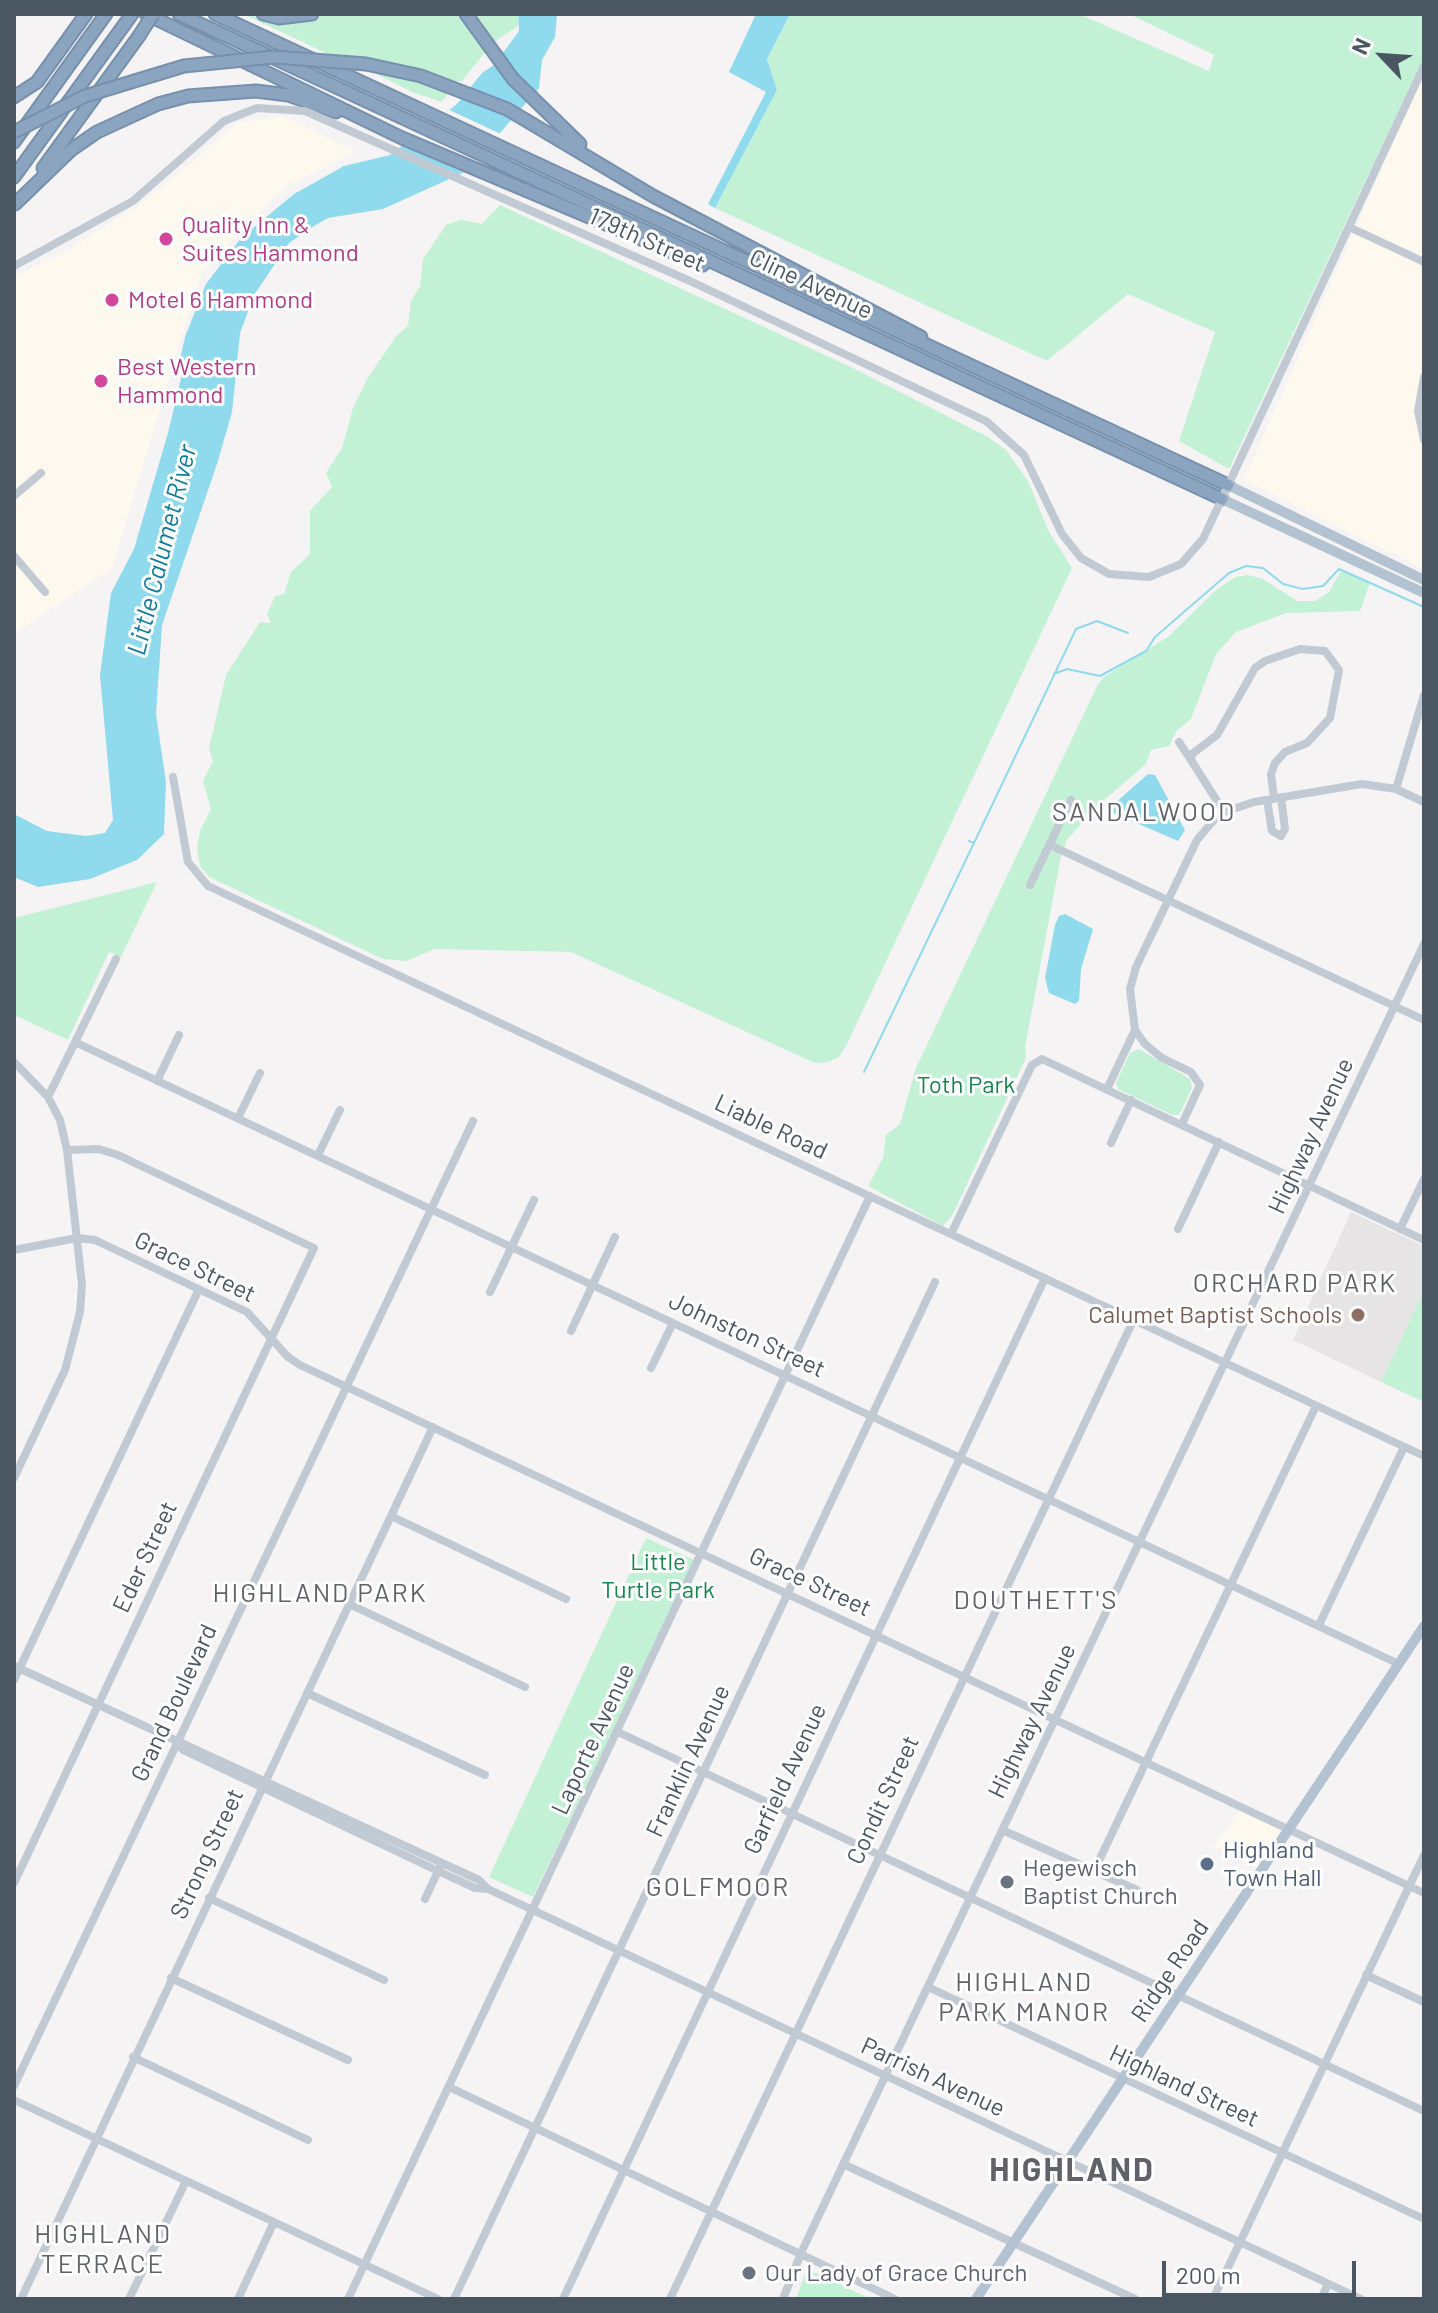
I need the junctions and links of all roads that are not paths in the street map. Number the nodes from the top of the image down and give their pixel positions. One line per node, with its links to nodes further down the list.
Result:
1 (86, 14): 12 (highway)
2 (132, 14): 17 (highway)
3 (146, 14): 13 (highway)
4 (153, 14): 18 (highway, bridge)
5 (179, 14): 22 (highway, Cline Avenue)
6 (215, 14): 23 (highway, Cline Avenue)
7 (263, 14): 8 (highway)
8 (312, 14)
9 (466, 14): 16 (highway)
10 (106, 15): 15 (highway)
11 (1424, 66): 19 (street, 179th Street)
12 (14, 97)
13 (379, 127): 18 (highway); 22 (highway)
14 (14, 132): 16 (highway, bridge)
15 (14, 142)
16 (607, 168): 23 (highway)
17 (14, 177)
18 (14, 205)
19 (1349, 227): 20 (street); 27 (street, 179th Street)
20 (1424, 262)
21 (14, 266): 29 (street, 179th Street)
22 (768, 288): 29 (highway, Cline Avenue)
23 (941, 351): 27 (highway, Cline Avenue)
24 (1424, 377): 25 (street)
25 (1424, 440)
26 (41, 473): 28 (street)
27 (1228, 485): 29 (street, 179th Street); 31 (main road, Cline Avenue)
28 (14, 496)
29 (1222, 499): 33 (main road, Cline Avenue)
30 (14, 556): 32 (street)
31 (1424, 580)
32 (45, 592)
33 (1424, 593)
34 (1424, 695): 38 (street)
35 (1179, 742): 36 (street)
36 (1191, 760): 39 (street); 42 (street)
37 (173, 777): 69 (street, Liable Road)
38 (1396, 789): 39 (street); 41 (street)
39 (1274, 798): 42 (street)
40 (1071, 800): 43 (street)
41 (1424, 802)
42 (1224, 812): 45 (street)
43 (1050, 845): 44 (street); 45 (street)
44 (1030, 885)
45 (1168, 901): 48 (street); 50 (street)
46 (1424, 944): 48 (street, Highway Avenue)
47 (116, 959): 52 (street)
48 (1394, 1006): 49 (street); 68 (street, Highway Avenue)
49 (1424, 1020)
50 (1135, 1030): 56 (street); 62 (street)
51 (179, 1035): 55 (street)
52 (77, 1043): 55 (street, Johnston Street); 57 (street)
53 (14, 1062): 57 (street)
54 (260, 1073): 60 (street)
55 (157, 1081): 60 (street, Johnston Street)
56 (1107, 1089): 58 (street); 74 (street)
57 (48, 1097): 65 (street)
58 (1131, 1100): 62 (street); 64 (street)
59 (340, 1110): 66 (street)
60 (238, 1118): 66 (street, Johnston Street)
61 (473, 1121): 71 (street, Grand Boulevard)
62 (1182, 1124): 63 (street)
63 (1219, 1142): 68 (street); 72 (street)
64 (1111, 1143)
65 (67, 1150): 76 (street); 88 (street, Eder Street)
66 (318, 1155): 71 (street, Johnston Street)
67 (1424, 1179): 73 (street)
68 (1309, 1187): 73 (street); 89 (street, Highway Avenue)
69 (870, 1196): 74 (street, Liable Road); 91 (street, Laporte Avenue)
70 (534, 1200): 78 (street)
71 (431, 1208): 78 (street, Johnston Street); 92 (street, Grand Boulevard)
72 (1178, 1229)
73 (1400, 1229): 77 (street)
74 (951, 1234): 80 (street, Liable Road)
75 (615, 1237): 82 (street)
76 (77, 1238): 79 (street, Grace Street); 83 (street, Grace Street); 99 (street)
77 (1424, 1240)
78 (512, 1247): 82 (street, Johnston Street); 84 (street)
79 (14, 1250)
80 (1045, 1278): 85 (street, Liable Road); 98 (street, Garfield Avenue)
81 (935, 1282): 94 (street, Franklin Avenue)
82 (592, 1284): 86 (street, Johnston Street); 87 (street)
83 (199, 1289): 88 (street, Grace Street); 112 (street)
84 (490, 1292)
85 (1134, 1319): 89 (street, Liable Road); 100 (street, Condit Street)
86 (673, 1323): 90 (street); 91 (street, Johnston Street)
87 (571, 1331)
88 (271, 1338): 92 (street, Grace Street); 117 (street, Eder Street)
89 (1225, 1362): 93 (street, Liable Road); 102 (street, Highway Avenue)
90 (651, 1368)
91 (783, 1374): 94 (street, Johnston Street); 103 (street, Laporte Avenue)
92 (346, 1387): 95 (street, Grace Street); 120 (street, Grand Boulevard)
93 (1316, 1406): 96 (street, Liable Road); 104 (street)
94 (872, 1415): 98 (street, Johnston Street); 105 (street, Franklin Avenue)
95 (433, 1427): 101 (street, Strong Street); 103 (street, Grace Street)
96 (1404, 1447): 97 (street, Liable Road); 108 (street)
97 (1424, 1456)
98 (960, 1457): 100 (street, Johnston Street); 110 (street, Garfield Avenue)
99 (14, 1478)
100 (1049, 1498): 102 (street, Johnston Street); 113 (street, Condit Street)
101 (391, 1516): 106 (street); 107 (street, Strong Street)
102 (1140, 1540): 104 (street, Johnston Street); 118 (street, Highway Avenue)
103 (701, 1553): 105 (street, Grace Street); 119 (street, Laporte Avenue)
104 (1232, 1583): 108 (street, Johnston Street); 121 (street)
105 (789, 1594): 110 (street, Grace Street); 122 (street, Franklin Avenue)
106 (566, 1599)
107 (349, 1604): 115 (street); 116 (street, Strong Street)
108 (1319, 1625): 111 (street, Johnston Street)
109 (1424, 1626): 111 (main road, Ridge Road)
110 (875, 1635): 113 (street, Grace Street); 125 (street, Garfield Avenue)
111 (1399, 1664): 126 (main road, Ridge Road)
112 (17, 1667): 114 (street); 117 (street, Parrish Avenue)
113 (964, 1677): 118 (street, Grace Street); 129 (street, Condit Street)
114 (14, 1680)
115 (525, 1687)
116 (307, 1693): 123 (street); 124 (street, Strong Street)
117 (97, 1705): 120 (street, Parrish Avenue); 132 (street, Eder Street)
118 (1055, 1720): 121 (street, Grace Street); 127 (street, Highway Avenue)
119 (618, 1732): 122 (street); 139 (street, Laporte Avenue)
120 (178, 1743): 124 (street, Parrish Avenue); 154 (street, Grand Boulevard)
121 (1146, 1762): 126 (street, Grace Street); 131 (street)
122 (704, 1772): 125 (street); 140 (street, Franklin Avenue)
123 (485, 1775)
124 (264, 1784): 130 (street, Parrish Avenue); 137 (street, Strong Street)
125 (791, 1813): 129 (street); 145 (street, Garfield Avenue)
126 (1290, 1828): 133 (street, Grace Street); 146 (main road, Ridge Road)
127 (1002, 1830): 131 (street); 136 (street, Highway Avenue)
128 (1424, 1855): 133 (street)
129 (880, 1856): 136 (street); 148 (street, Condit Street)
130 (440, 1867): 138 (street); 139 (street, Parrish Avenue)
131 (1094, 1871): 134 (street)
132 (14, 1883)
133 (1409, 1886): 135 (street, Grace Street); 141 (street)
134 (1137, 1890)
135 (1424, 1893)
136 (970, 1896): 144 (street, Highway Avenue); 146 (street)
137 (209, 1898): 142 (street, Strong Street); 143 (street)
138 (425, 1899)
139 (533, 1911): 140 (street, Parrish Avenue); 155 (street, Laporte Avenue)
140 (619, 1951): 145 (street, Parrish Avenue); 158 (street, Franklin Avenue)
141 (1366, 1975): 147 (street); 151 (street)
142 (171, 1978): 149 (street, Strong Street); 150 (street)
143 (384, 1980)
144 (928, 1987): 152 (street, Highway Avenue); 153 (street, Highland Street)
145 (706, 1992): 148 (street, Parrish Avenue); 164 (street, Garfield Avenue)
146 (1178, 1995): 151 (street); 153 (main road, Ridge Road)
147 (1424, 2002)
148 (794, 2034): 152 (street, Parrish Avenue); 166 (street, Condit Street)
149 (133, 2057): 159 (street, Strong Street); 160 (street)
150 (348, 2060)
151 (1324, 2065): 157 (street); 161 (street)
152 (885, 2076): 162 (street, Parrish Avenue); 163 (street, Highway Avenue)
153 (1123, 2079): 161 (street, Highland Street); 162 (main road, Ridge Road)
154 (14, 2086)
155 (449, 2087): 158 (street); 172 (street, Laporte Avenue)
156 (14, 2100): 159 (street)
157 (1424, 2111)
158 (535, 2128): 164 (street); 179 (street, Franklin Avenue)
159 (97, 2139): 165 (street); 174 (street, Strong Street)
160 (308, 2140)
161 (1282, 2154): 167 (street, Highland Street); 170 (street)
162 (1067, 2163): 169 (main road, Ridge Road); 170 (street, Parrish Avenue)
163 (843, 2164): 169 (street); 171 (street, Highway Avenue)
164 (622, 2169): 166 (street); 180 (street, Garfield Avenue)
165 (186, 2181): 168 (street); 175 (street)
166 (710, 2212): 171 (street); 181 (street, Condit Street)
167 (1424, 2219)
168 (274, 2222): 172 (street); 176 (street)
169 (1015, 2242): 184 (main road, Ridge Road); 185 (street)
170 (1239, 2243): 173 (street, Parrish Avenue); 186 (street)
171 (801, 2253): 182 (street, Highway Avenue); 183 (street)
172 (365, 2264): 177 (street, Laporte Avenue); 178 (street)
173 (1328, 2284): 187 (street); 188 (street, Parrish Avenue)
174 (21, 2299)
175 (129, 2299)
176 (238, 2299)
177 (348, 2299)
178 (438, 2299)
179 (454, 2299)
180 (563, 2299)
181 (670, 2299)
182 (783, 2299)
183 (895, 2299)
184 (976, 2299)
185 (1135, 2299)
186 (1213, 2299)
187 (1321, 2299)
188 (1361, 2299)

